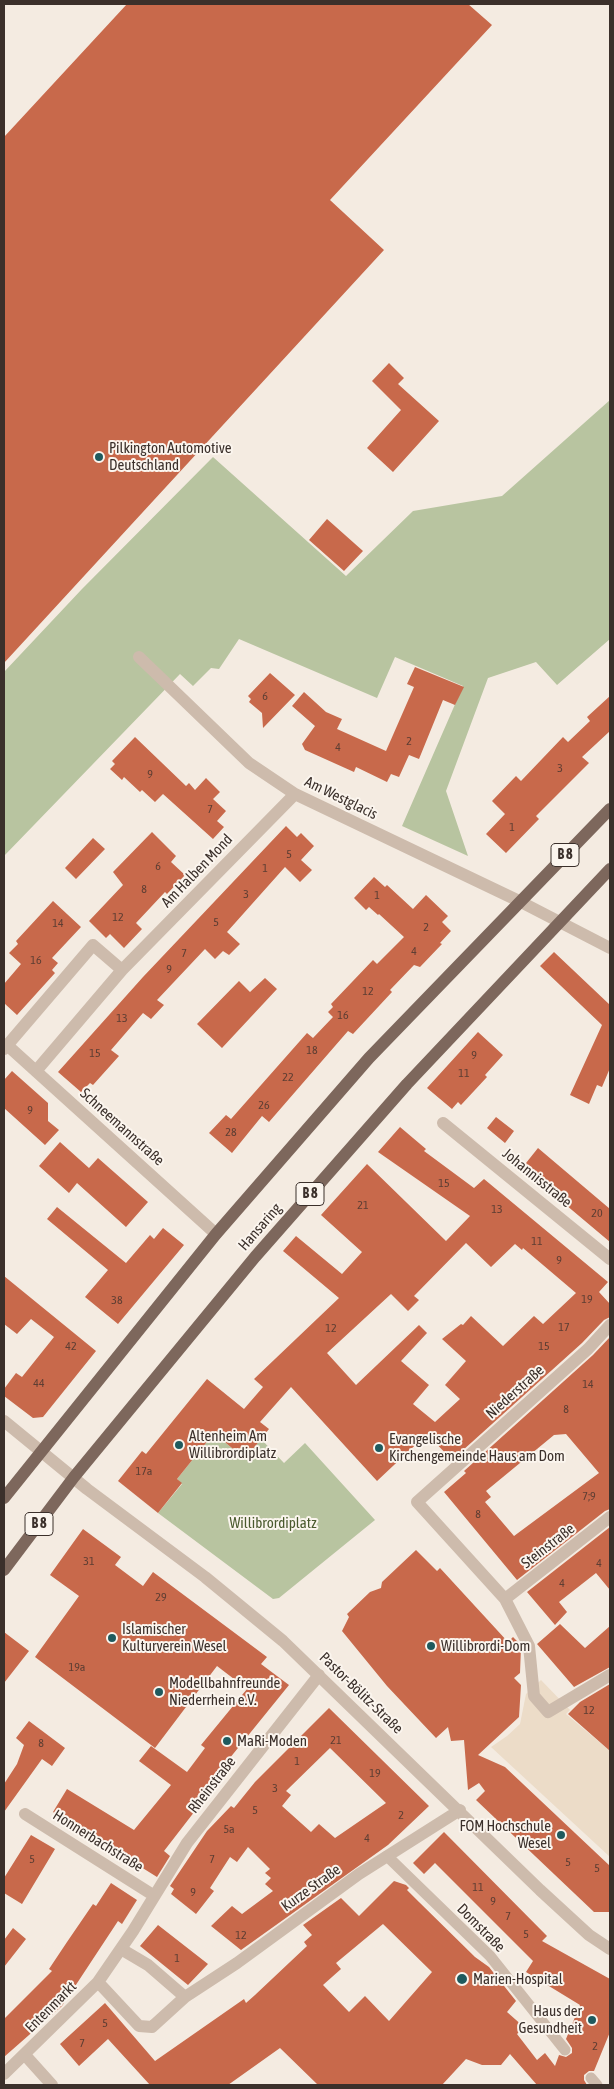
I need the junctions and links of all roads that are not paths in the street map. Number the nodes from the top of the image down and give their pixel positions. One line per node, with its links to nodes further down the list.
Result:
1 (139, 657): 2 (street, Am Westglacis)
2 (295, 794): 5 (street, Am Westglacis); 8 (street, Am Halben Mond)
3 (610, 809): 5 (main road, B 8)
4 (610, 869): 6 (main road, B 8)
5 (520, 900): 6 (street, Am Westglacis); 12 (main road, Hansaring / B 8)
6 (560, 922): 7 (street, Am Westglacis); 17 (main road, Hansaring / B 8)
7 (610, 948)
8 (122, 970): 9 (street); 10 (street, Am Halben Mond)
9 (5, 1047): 10 (street, Schneemannstraße)
10 (36, 1071): 12 (street, Schneemannstraße)
11 (443, 1123): 13 (street, Johannisstraße)
12 (216, 1234): 16 (main road, Hansaring / B 8)
13 (610, 1259)
14 (610, 1325): 21 (street, Niederstraße)
15 (4, 1420): 16 (street, Pastor-Bölitz-Straße)
16 (40, 1450): 17 (street, Pastor-Bölitz-Straße); 18 (main road, Hansaring / B 8)
17 (74, 1478): 20 (main road, Hansaring / B 8); 22 (street, Pastor-Bölitz-Straße)
18 (4, 1498)
19 (610, 1517): 21 (street, Steinstraße)
20 (4, 1570)
21 (505, 1599): 23 (street)
22 (319, 1675): 24 (street, Pastor-Bölitz-Straße); 27 (street, Rheinstraße)
23 (610, 1675)
24 (460, 1810): 26 (street, Kurze Straße); 28 (street, Pastor-Bölitz-Straße)
25 (25, 1814): 27 (street, Honnerbachstraße)
26 (387, 1856): 31 (street, Kurze Straße); 32 (lane, Domstraße)
27 (153, 1895): 29 (street, Entenmarkt)
28 (610, 1948)
29 (121, 1949): 30 (street, Entenmarkt); 31 (street)
30 (98, 1982): 31 (street, Entenmarkt); 33 (street, Entenmarkt)
31 (185, 1997)
32 (565, 2050)
33 (25, 2055): 34 (street, Entenmarkt); 35 (street)
34 (4, 2074)
35 (52, 2085)

